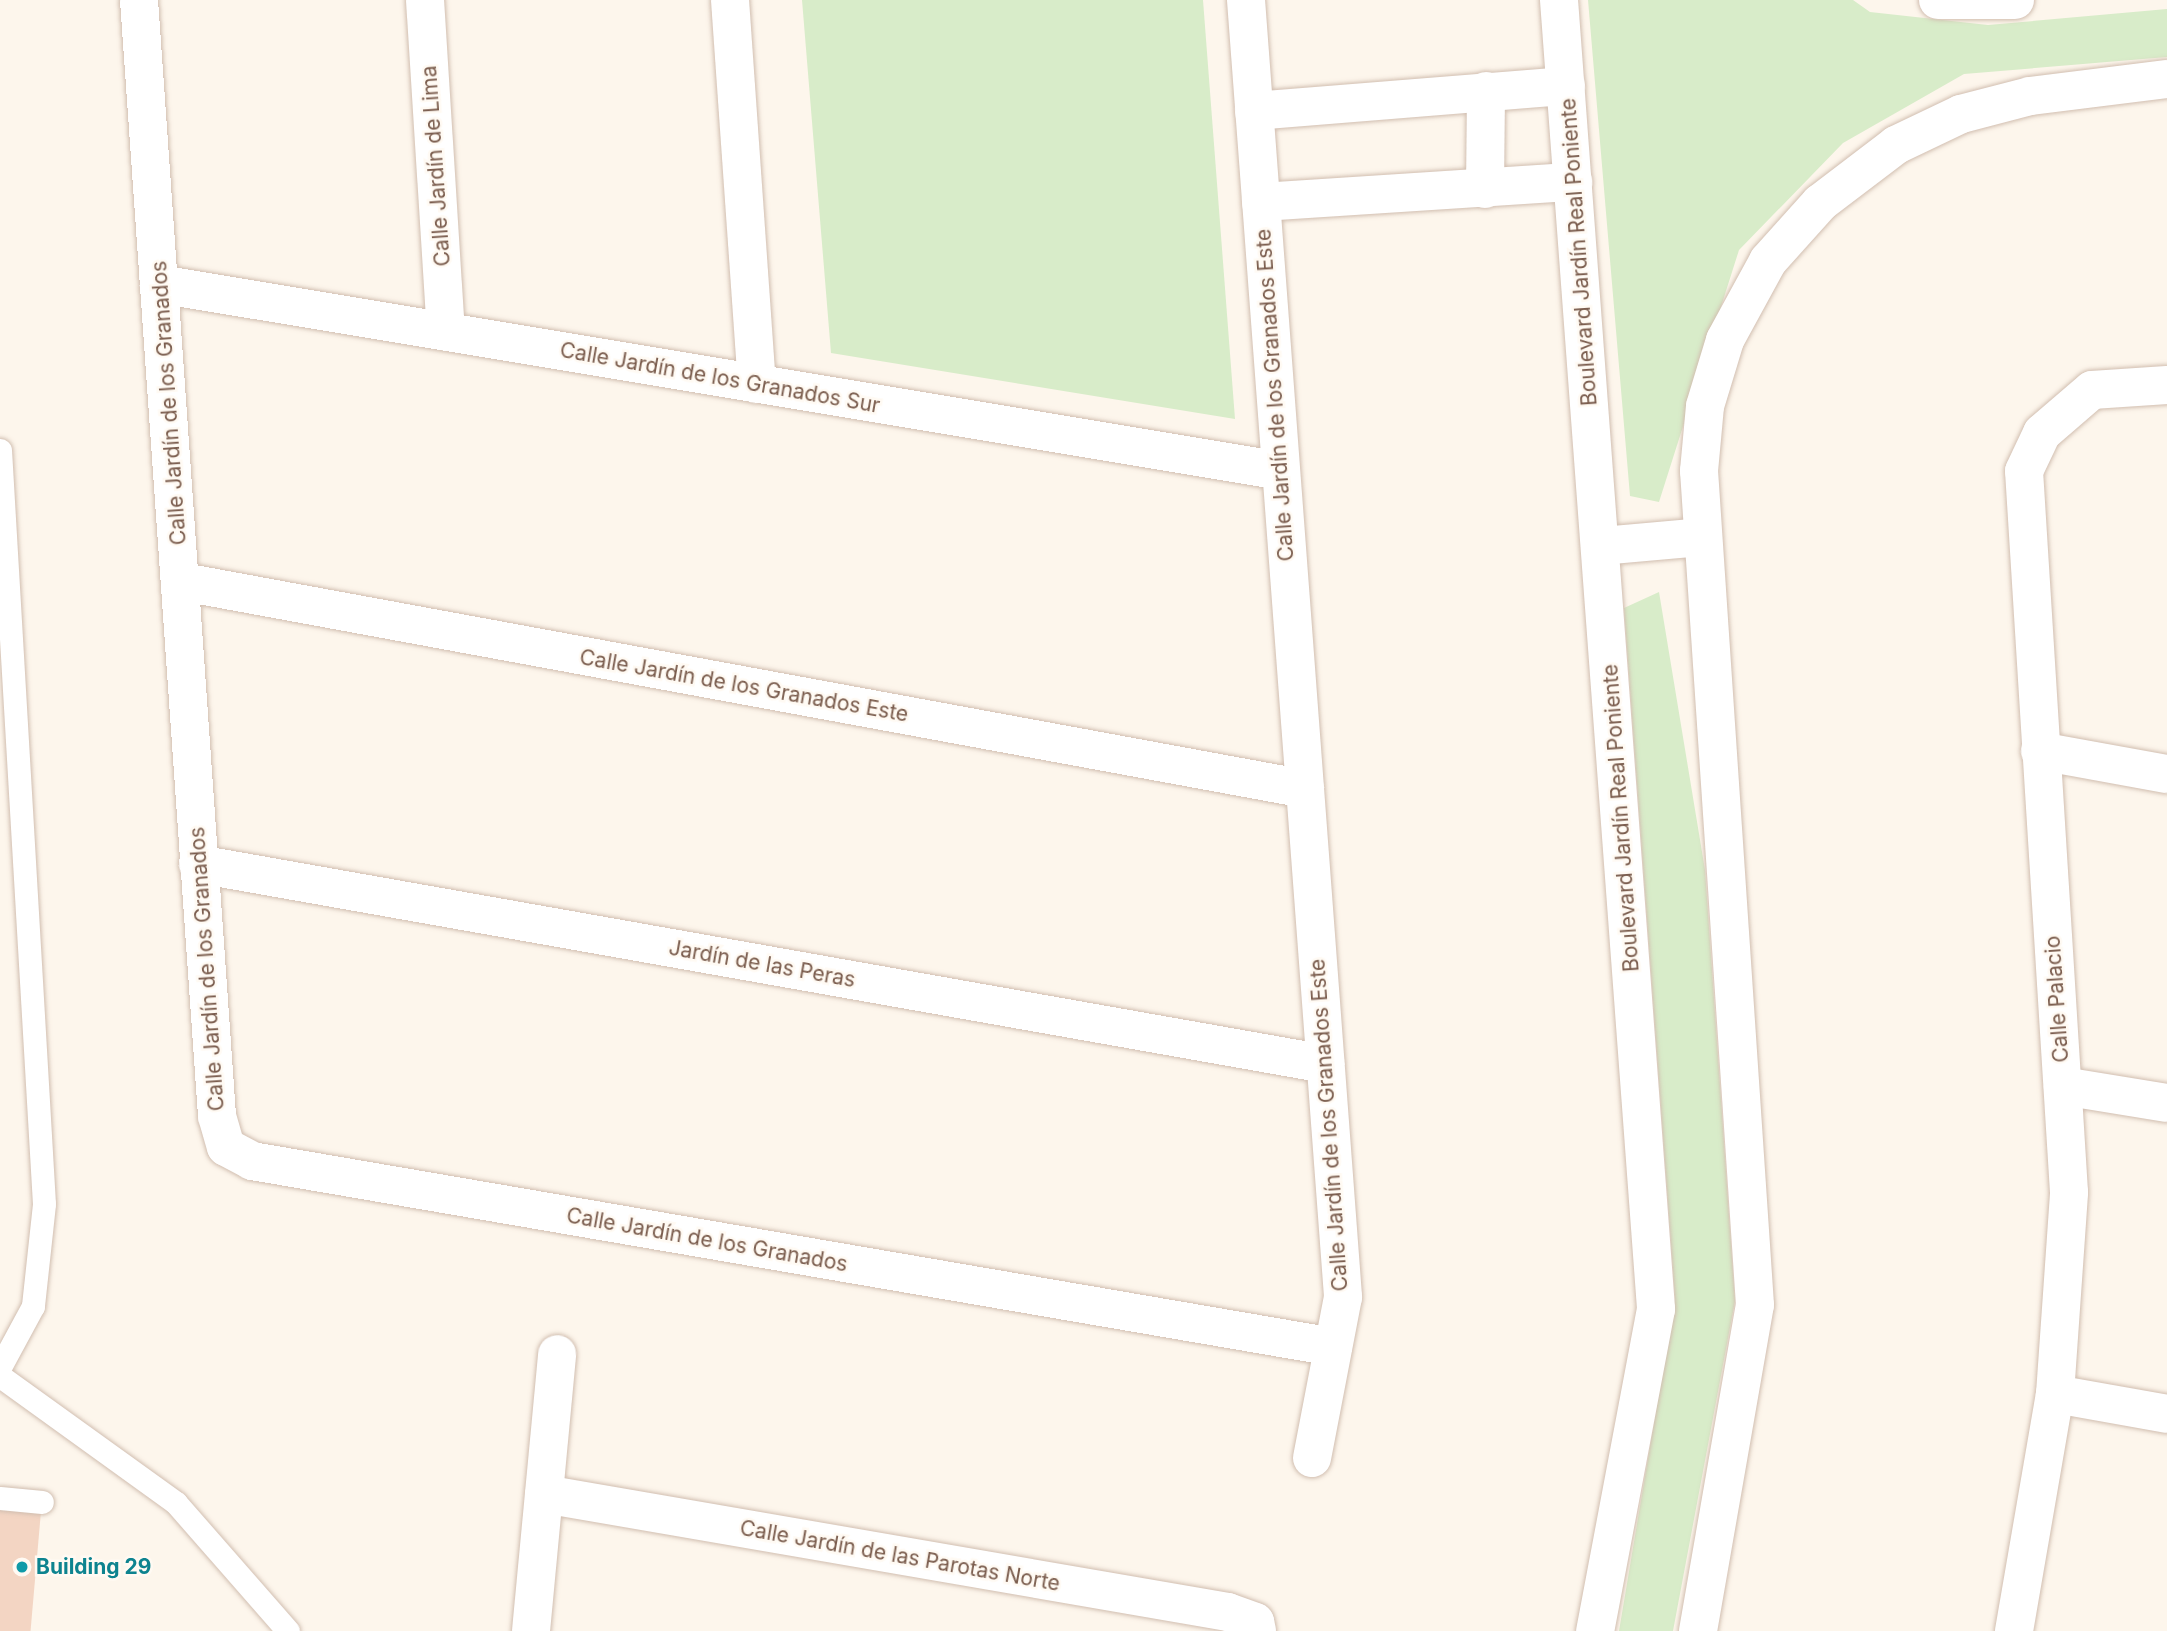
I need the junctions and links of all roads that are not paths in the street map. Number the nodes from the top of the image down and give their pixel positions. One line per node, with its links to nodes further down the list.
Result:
1 (139, 0): 15 (street, Calle Jardín de los Granados)
2 (425, 0): 16 (street, Calle Jardín de Lima)
3 (730, 0): 17 (street)
4 (1246, 0): 11 (street, Calle Jardín de los Granados Este)
5 (1559, 0): 9 (street, Boulevard Jardín Real Poniente)
6 (1938, 0): 7 (street)
7 (2015, 0)
8 (2167, 79): 22 (street)
9 (1566, 86): 10 (street); 12 (street, Boulevard Jardín Real Poniente)
10 (1486, 91): 11 (street); 13 (street)
11 (1254, 111): 14 (street, Calle Jardín de los Granados Este)
12 (1573, 182): 13 (street); 23 (street, Boulevard Jardín Real Poniente)
13 (1485, 189): 14 (street)
14 (1261, 202): 20 (street, Calle Jardín de los Granados Este)
15 (159, 284): 16 (street, Calle Jardín de los Granados Sur); 24 (street, Calle Jardín de los Granados)
16 (446, 331): 17 (street, Calle Jardín de los Granados Sur)
17 (757, 384): 20 (street, Calle Jardín de los Granados Sur)
18 (2167, 385): 26 (street, Calle Palacio)
19 (0, 450): 21 (lane)
20 (1281, 471): 28 (street, Calle Jardín de los Granados Este)
21 (4, 520): 25 (lane)
22 (1702, 537): 23 (street); 47 (street)
23 (1602, 546): 46 (street, Boulevard Jardín Real Poniente)
24 (183, 582): 28 (street, Calle Jardín de los Granados Este); 29 (street, Calle Jardín de los Granados)
25 (7, 669): 35 (lane)
26 (2040, 751): 27 (street); 31 (street, Calle Palacio)
27 (2167, 774)
28 (1305, 789): 30 (street, Calle Jardín de los Granados Este)
29 (198, 864): 30 (street, Jardín de las Peras); 33 (street, Calle Jardín de los Granados)
30 (1325, 1064): 33 (street, Calle Jardín de los Granados Este)
31 (2063, 1086): 32 (street); 37 (street, Calle Palacio)
32 (2167, 1103)
33 (1333, 1347): 39 (street, Calle Jardín de los Granados Este)
34 (557, 1354): 40 (street)
35 (0, 1367)
36 (0, 1376): 44 (lane)
37 (2055, 1394): 38 (street); 48 (street, Calle Palacio)
38 (2167, 1414)
39 (1312, 1458)
40 (544, 1494): 43 (street, Calle Jardín de las Parotas Norte); 45 (street)
41 (0, 1498): 42 (lane)
42 (42, 1502)
43 (1256, 1627)
44 (288, 1631)
45 (531, 1631)
46 (1595, 1631)
47 (1698, 1631)
48 (2014, 1631)

